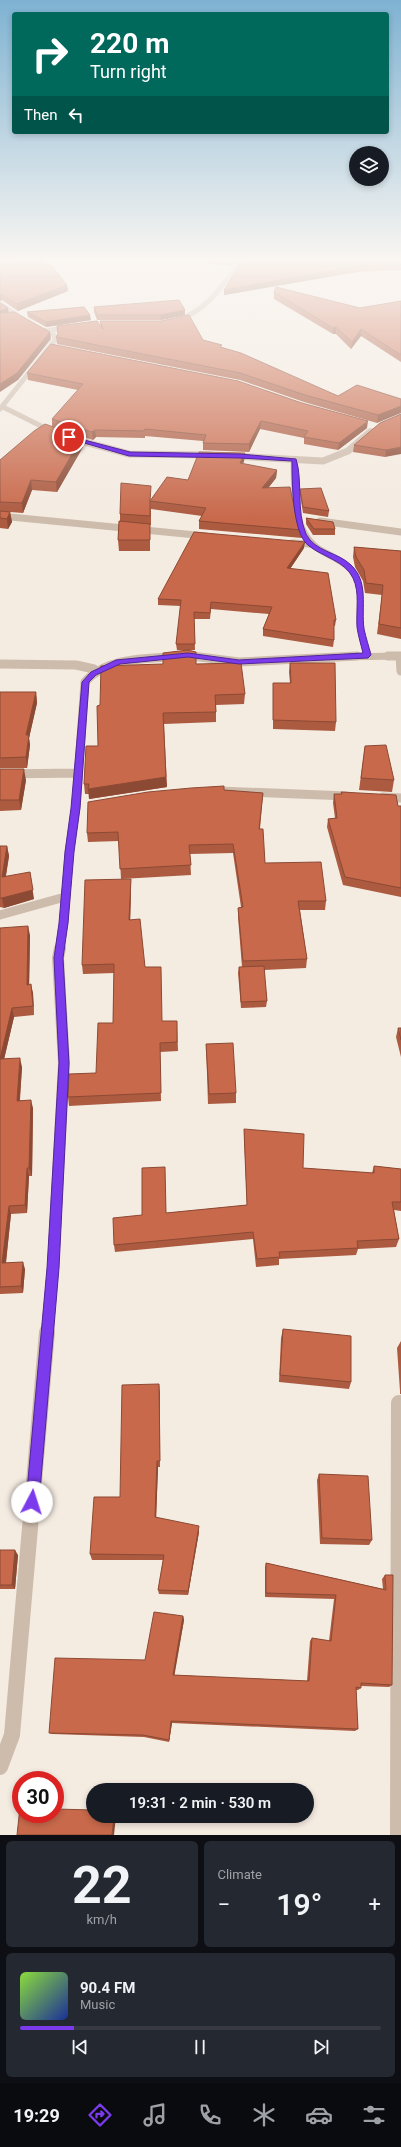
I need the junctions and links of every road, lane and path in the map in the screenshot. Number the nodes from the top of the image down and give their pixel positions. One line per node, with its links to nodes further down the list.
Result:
1 (50, 348): 2 (street)
2 (2, 408): 4 (street)
3 (370, 425): 4 (street)
4 (294, 460): 6 (street)
5 (0, 516): 8 (street)
6 (307, 519): 7 (street); 10 (street)
7 (401, 532)
8 (217, 537)
9 (287, 542): 10 (street)
10 (310, 544): 11 (street)
11 (368, 655): 12 (street); 15 (street)
12 (400, 656): 14 (street)
13 (0, 664): 15 (street)
14 (401, 671)
15 (93, 673): 16 (street)
16 (78, 773): 17 (street); 22 (street)
17 (0, 774)
18 (206, 791): 19 (street)
19 (354, 796)
20 (377, 797): 21 (street)
21 (401, 798)
22 (65, 897): 23 (street); 25 (street)
23 (0, 915)
24 (399, 1403): 26 (street)
25 (0, 1767)
26 (398, 1835)

